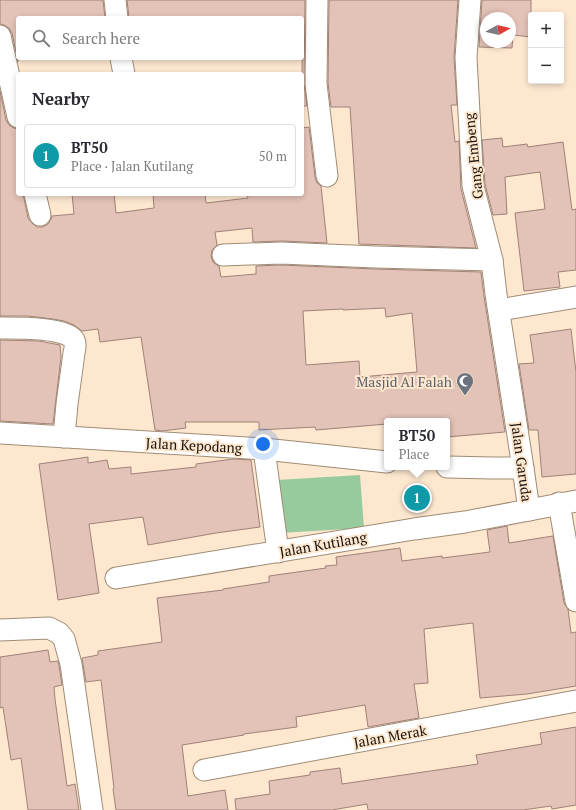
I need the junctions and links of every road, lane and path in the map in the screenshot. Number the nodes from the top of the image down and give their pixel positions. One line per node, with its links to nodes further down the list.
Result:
1 (115, 0): 4 (street)
2 (317, 0): 9 (street)
3 (470, 0): 13 (street, Gang Embeng)
4 (117, 16)
5 (0, 36): 8 (street)
6 (121, 60): 7 (street)
7 (124, 72)
8 (16, 108)
9 (327, 176)
10 (35, 196): 11 (street)
11 (40, 215)
12 (223, 255): 13 (street)
13 (492, 260): 15 (street, Gang Embeng)
14 (576, 297): 15 (street)
15 (499, 310): 22 (street, Jalan Garuda)
16 (0, 328): 18 (street)
17 (0, 433): 18 (street, Jalan Kepodang)
18 (64, 437): 19 (street, Jalan Kepodang)
19 (264, 449): 20 (street, Jalan Kepodang); 25 (street)
20 (384, 462)
21 (450, 467): 22 (street)
22 (523, 468): 24 (street, Jalan Garuda)
23 (567, 502): 24 (street, Jalan Garuda); 27 (street, Jalan Garuda)
24 (529, 510): 25 (street, Jalan Kutilang)
25 (278, 552): 26 (street, Jalan Kutilang)
26 (116, 578)
27 (576, 601)
28 (0, 630): 31 (street)
29 (576, 701): 30 (street, Jalan Merak)
30 (204, 770)
31 (92, 810)

